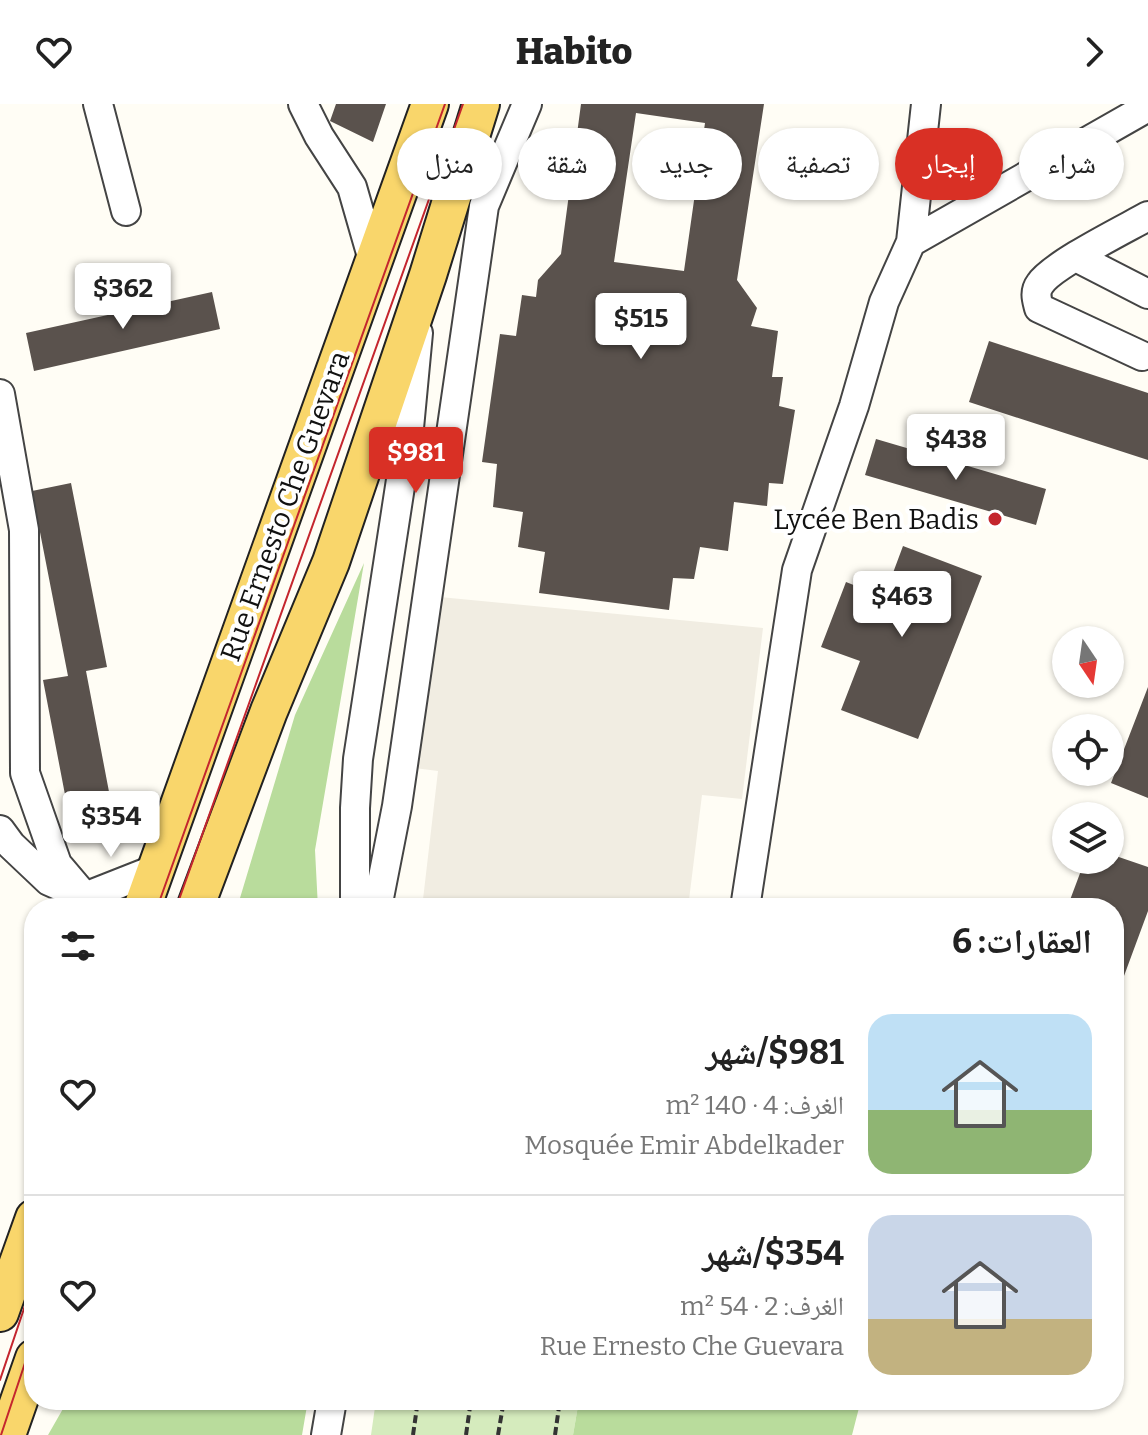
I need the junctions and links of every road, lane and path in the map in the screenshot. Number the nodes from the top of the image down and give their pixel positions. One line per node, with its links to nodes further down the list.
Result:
1 (98, 104): 8 (street)
2 (303, 104): 12 (street)
3 (430, 104): 12 (main road, Rue Ernesto Che Guevara)
4 (481, 104): 14 (main road, Rue Ernesto Che Guevara)
5 (527, 104): 25 (street)
6 (926, 104): 10 (street)
7 (1148, 107): 10 (street)
8 (126, 211)
9 (1148, 216): 11 (street)
10 (911, 242): 26 (street)
11 (1076, 257): 13 (street); 15 (street)
12 (373, 260): 18 (main road, Rue Ernesto Che Guevara)
13 (1148, 294)
14 (421, 296): 23 (main road, Rue Ernesto Che Guevara); 24 (street)
15 (1142, 356)
16 (0, 394): 20 (street)
17 (0, 830): 19 (street)
18 (156, 869): 21 (street); 22 (main road, Rue Ernesto Che Guevara)
19 (80, 898)
20 (84, 898)
21 (95, 898)
22 (146, 898)
23 (199, 898)
24 (355, 898)
25 (379, 898)
26 (747, 898)
27 (24, 1246): 28 (main road)
28 (0, 1313)
29 (24, 1387): 35 (main road)
30 (330, 1410): 36 (street)
31 (417, 1410): 37 (path)
32 (470, 1410): 38 (path)
33 (502, 1410): 39 (path)
34 (559, 1410): 40 (path)
35 (7, 1435)
36 (326, 1435)
37 (413, 1435)
38 (466, 1435)
39 (498, 1435)
40 (555, 1435)

